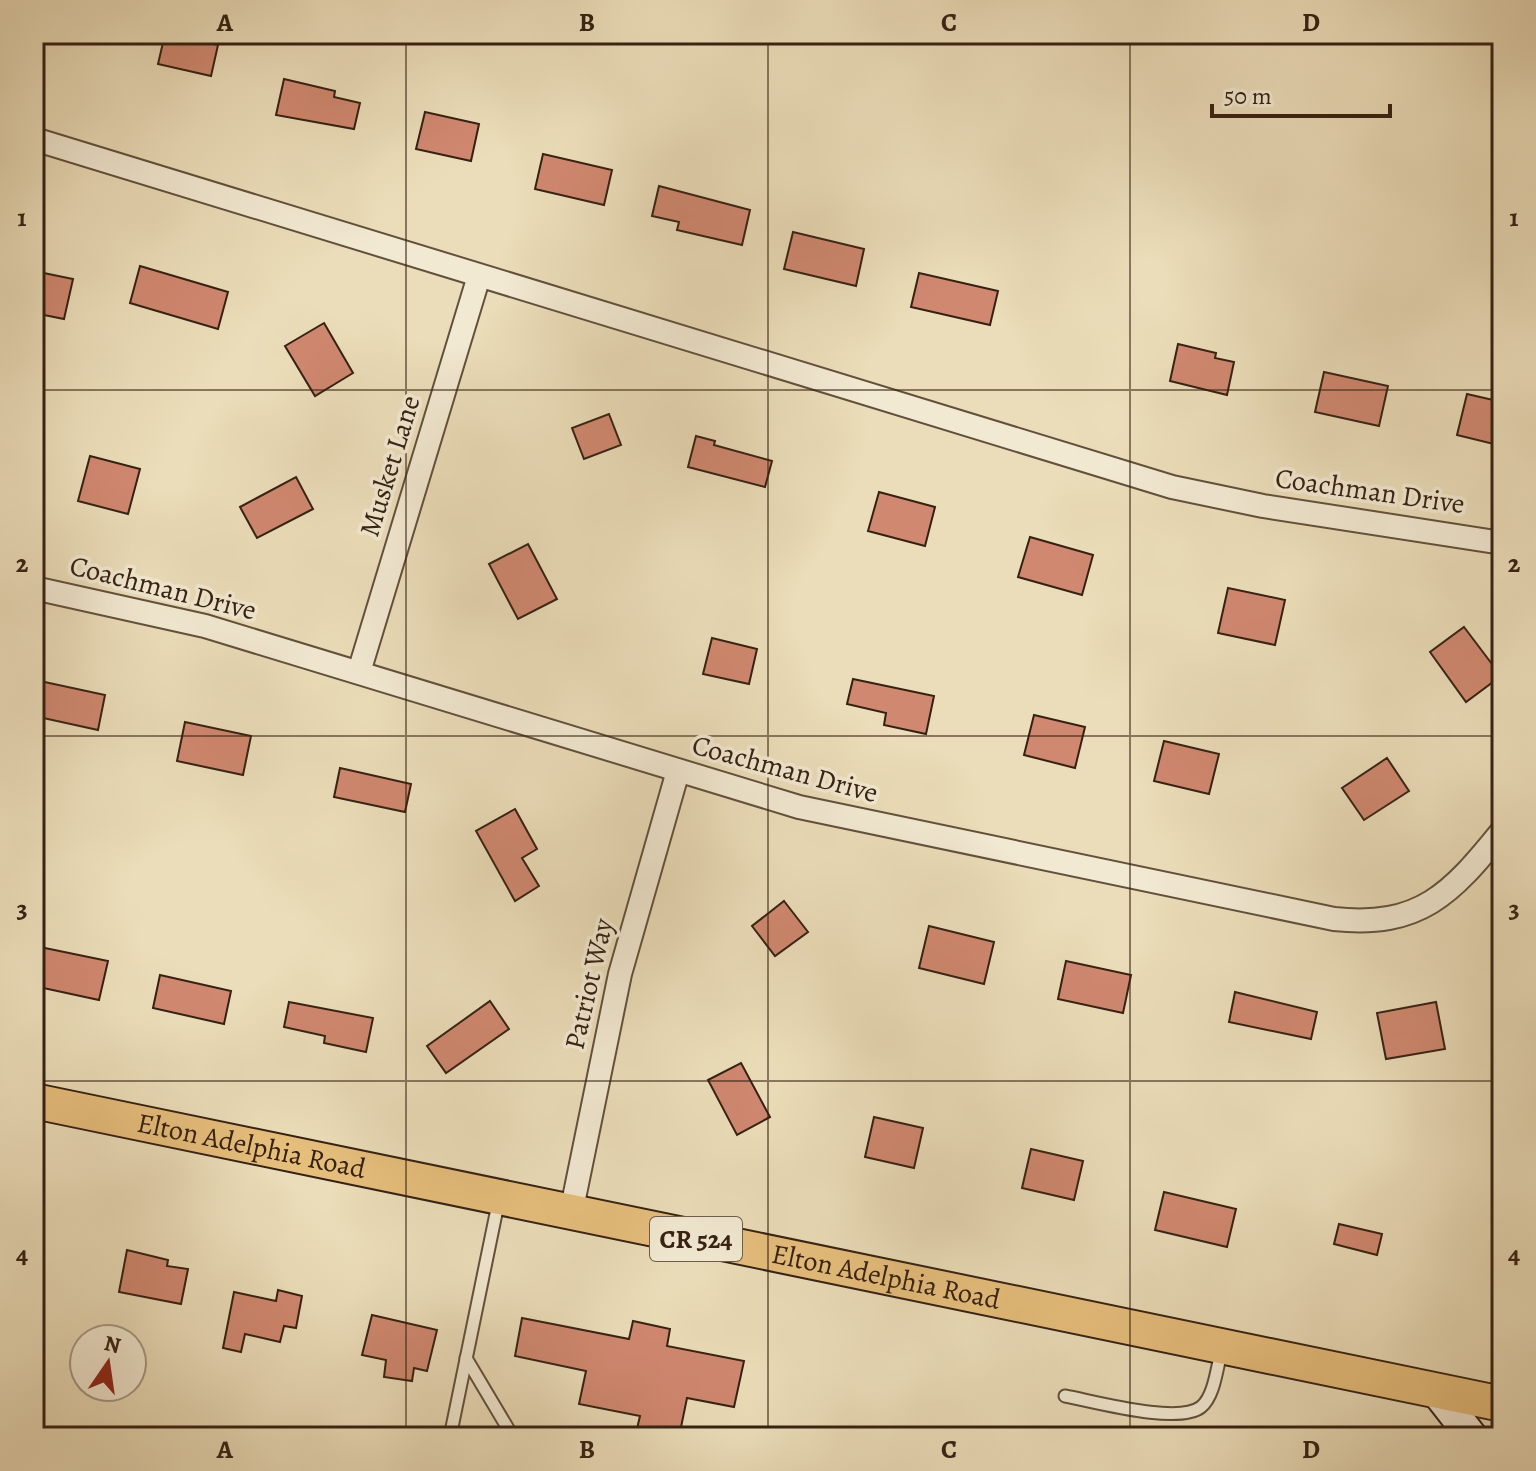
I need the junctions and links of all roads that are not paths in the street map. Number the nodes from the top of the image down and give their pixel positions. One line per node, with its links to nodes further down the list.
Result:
1 (34, 139): 2 (street, Coachman Drive)
2 (479, 276): 3 (street, Coachman Drive); 5 (street, Musket Lane)
3 (1502, 543)
4 (34, 588): 5 (street, Coachman Drive)
5 (359, 672): 6 (street, Coachman Drive)
6 (678, 771): 7 (street, Coachman Drive); 10 (street, Patriot Way)
7 (1502, 831)
8 (34, 1101): 9 (main road, Elton Adelphia Road / CR 524)
9 (499, 1198): 10 (main road, Elton Adelphia Road / CR 524); 12 (lane)
10 (571, 1213): 11 (main road, Elton Adelphia Road / CR 524)
11 (1222, 1348): 13 (main road, Elton Adelphia Road / CR 524); 14 (lane)
12 (466, 1358): 16 (lane); 17 (lane)
13 (1436, 1391): 15 (main road, Elton Adelphia Road / CR 524); 18 (main road)
14 (1065, 1396)
15 (1502, 1404)
16 (450, 1437)
17 (513, 1437)
18 (1472, 1437)

